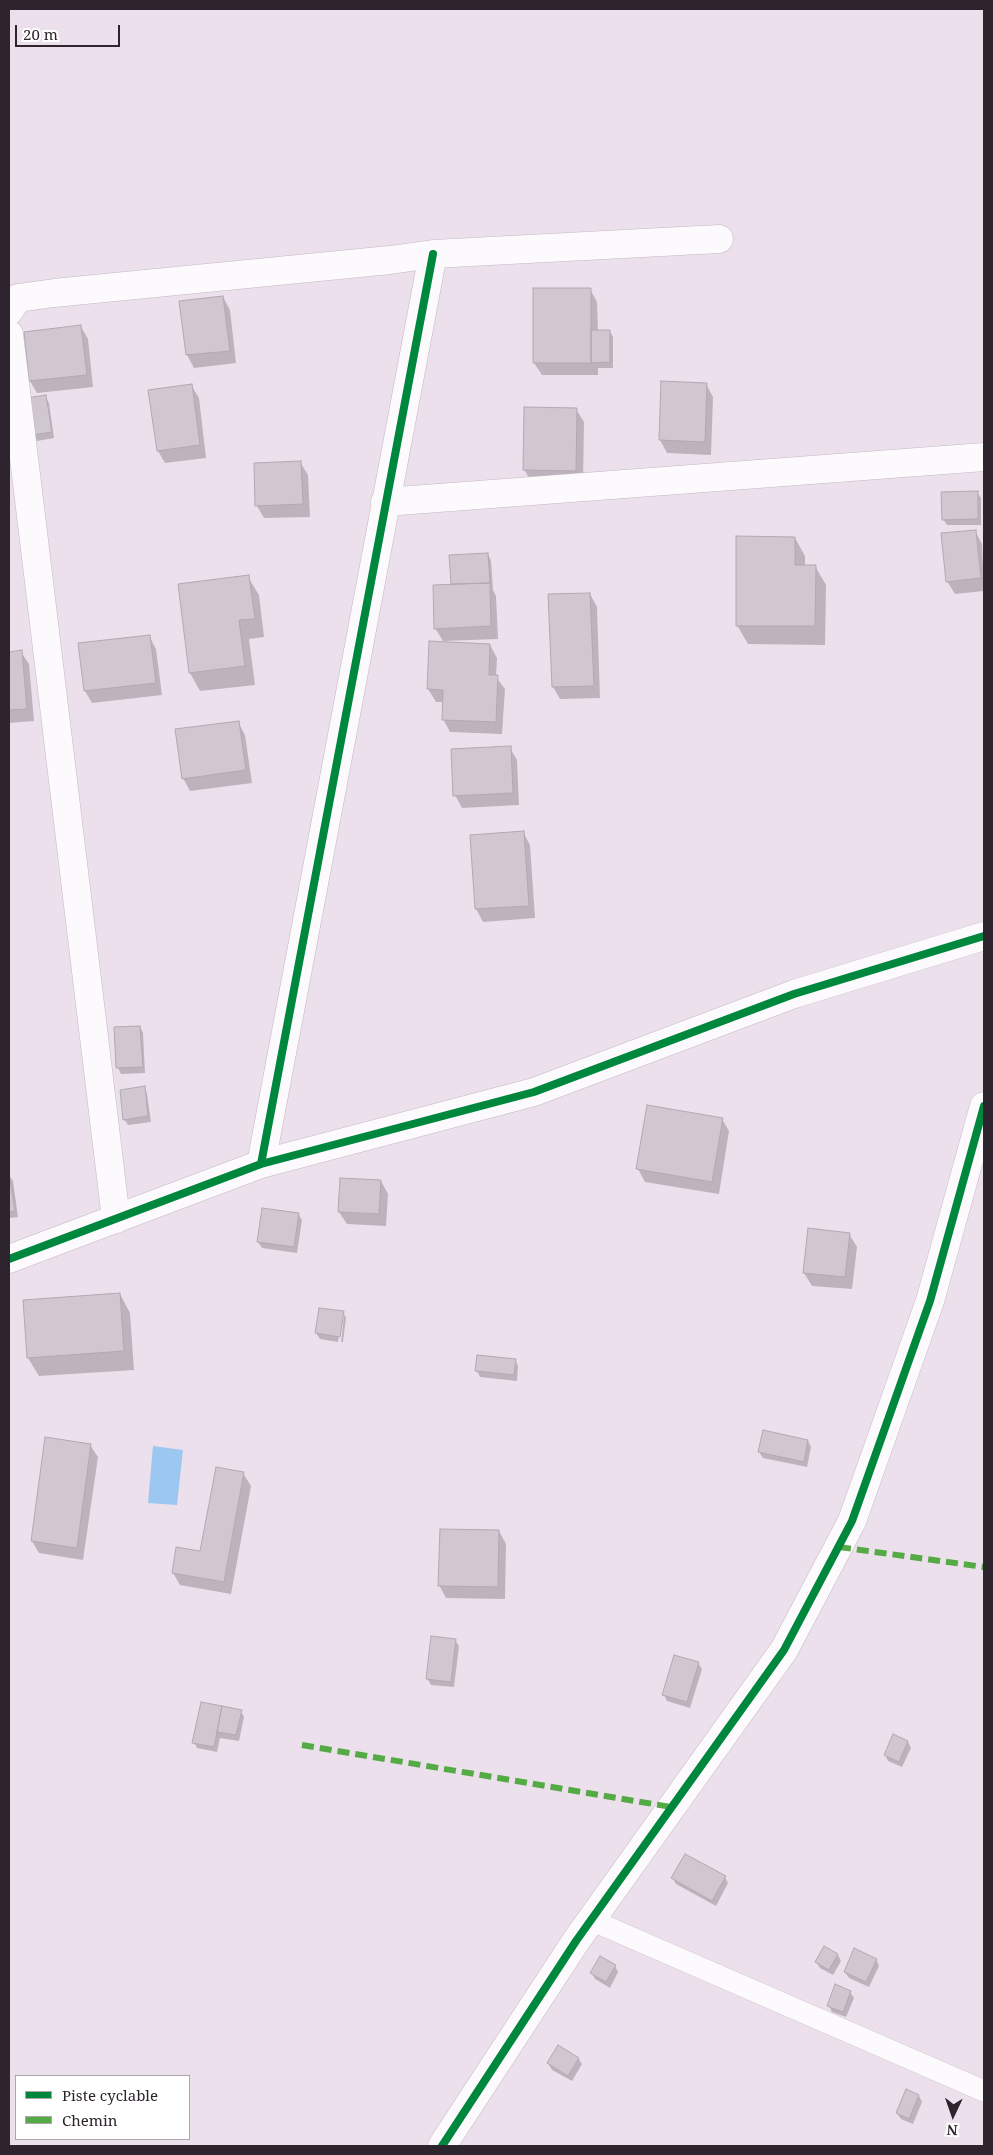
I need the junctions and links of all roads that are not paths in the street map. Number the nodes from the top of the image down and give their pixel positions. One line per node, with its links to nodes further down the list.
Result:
1 (719, 239): 2 (street)
2 (433, 254): 3 (street); 6 (street)
3 (12, 302)
4 (9, 334): 10 (street)
5 (984, 457): 6 (street)
6 (385, 502): 9 (street)
7 (984, 936): 9 (street)
8 (984, 1106): 12 (street)
9 (261, 1164): 10 (street)
10 (116, 1218): 11 (street)
11 (9, 1259)
12 (591, 1920): 13 (lane); 14 (street)
13 (984, 2091)
14 (442, 2146)

